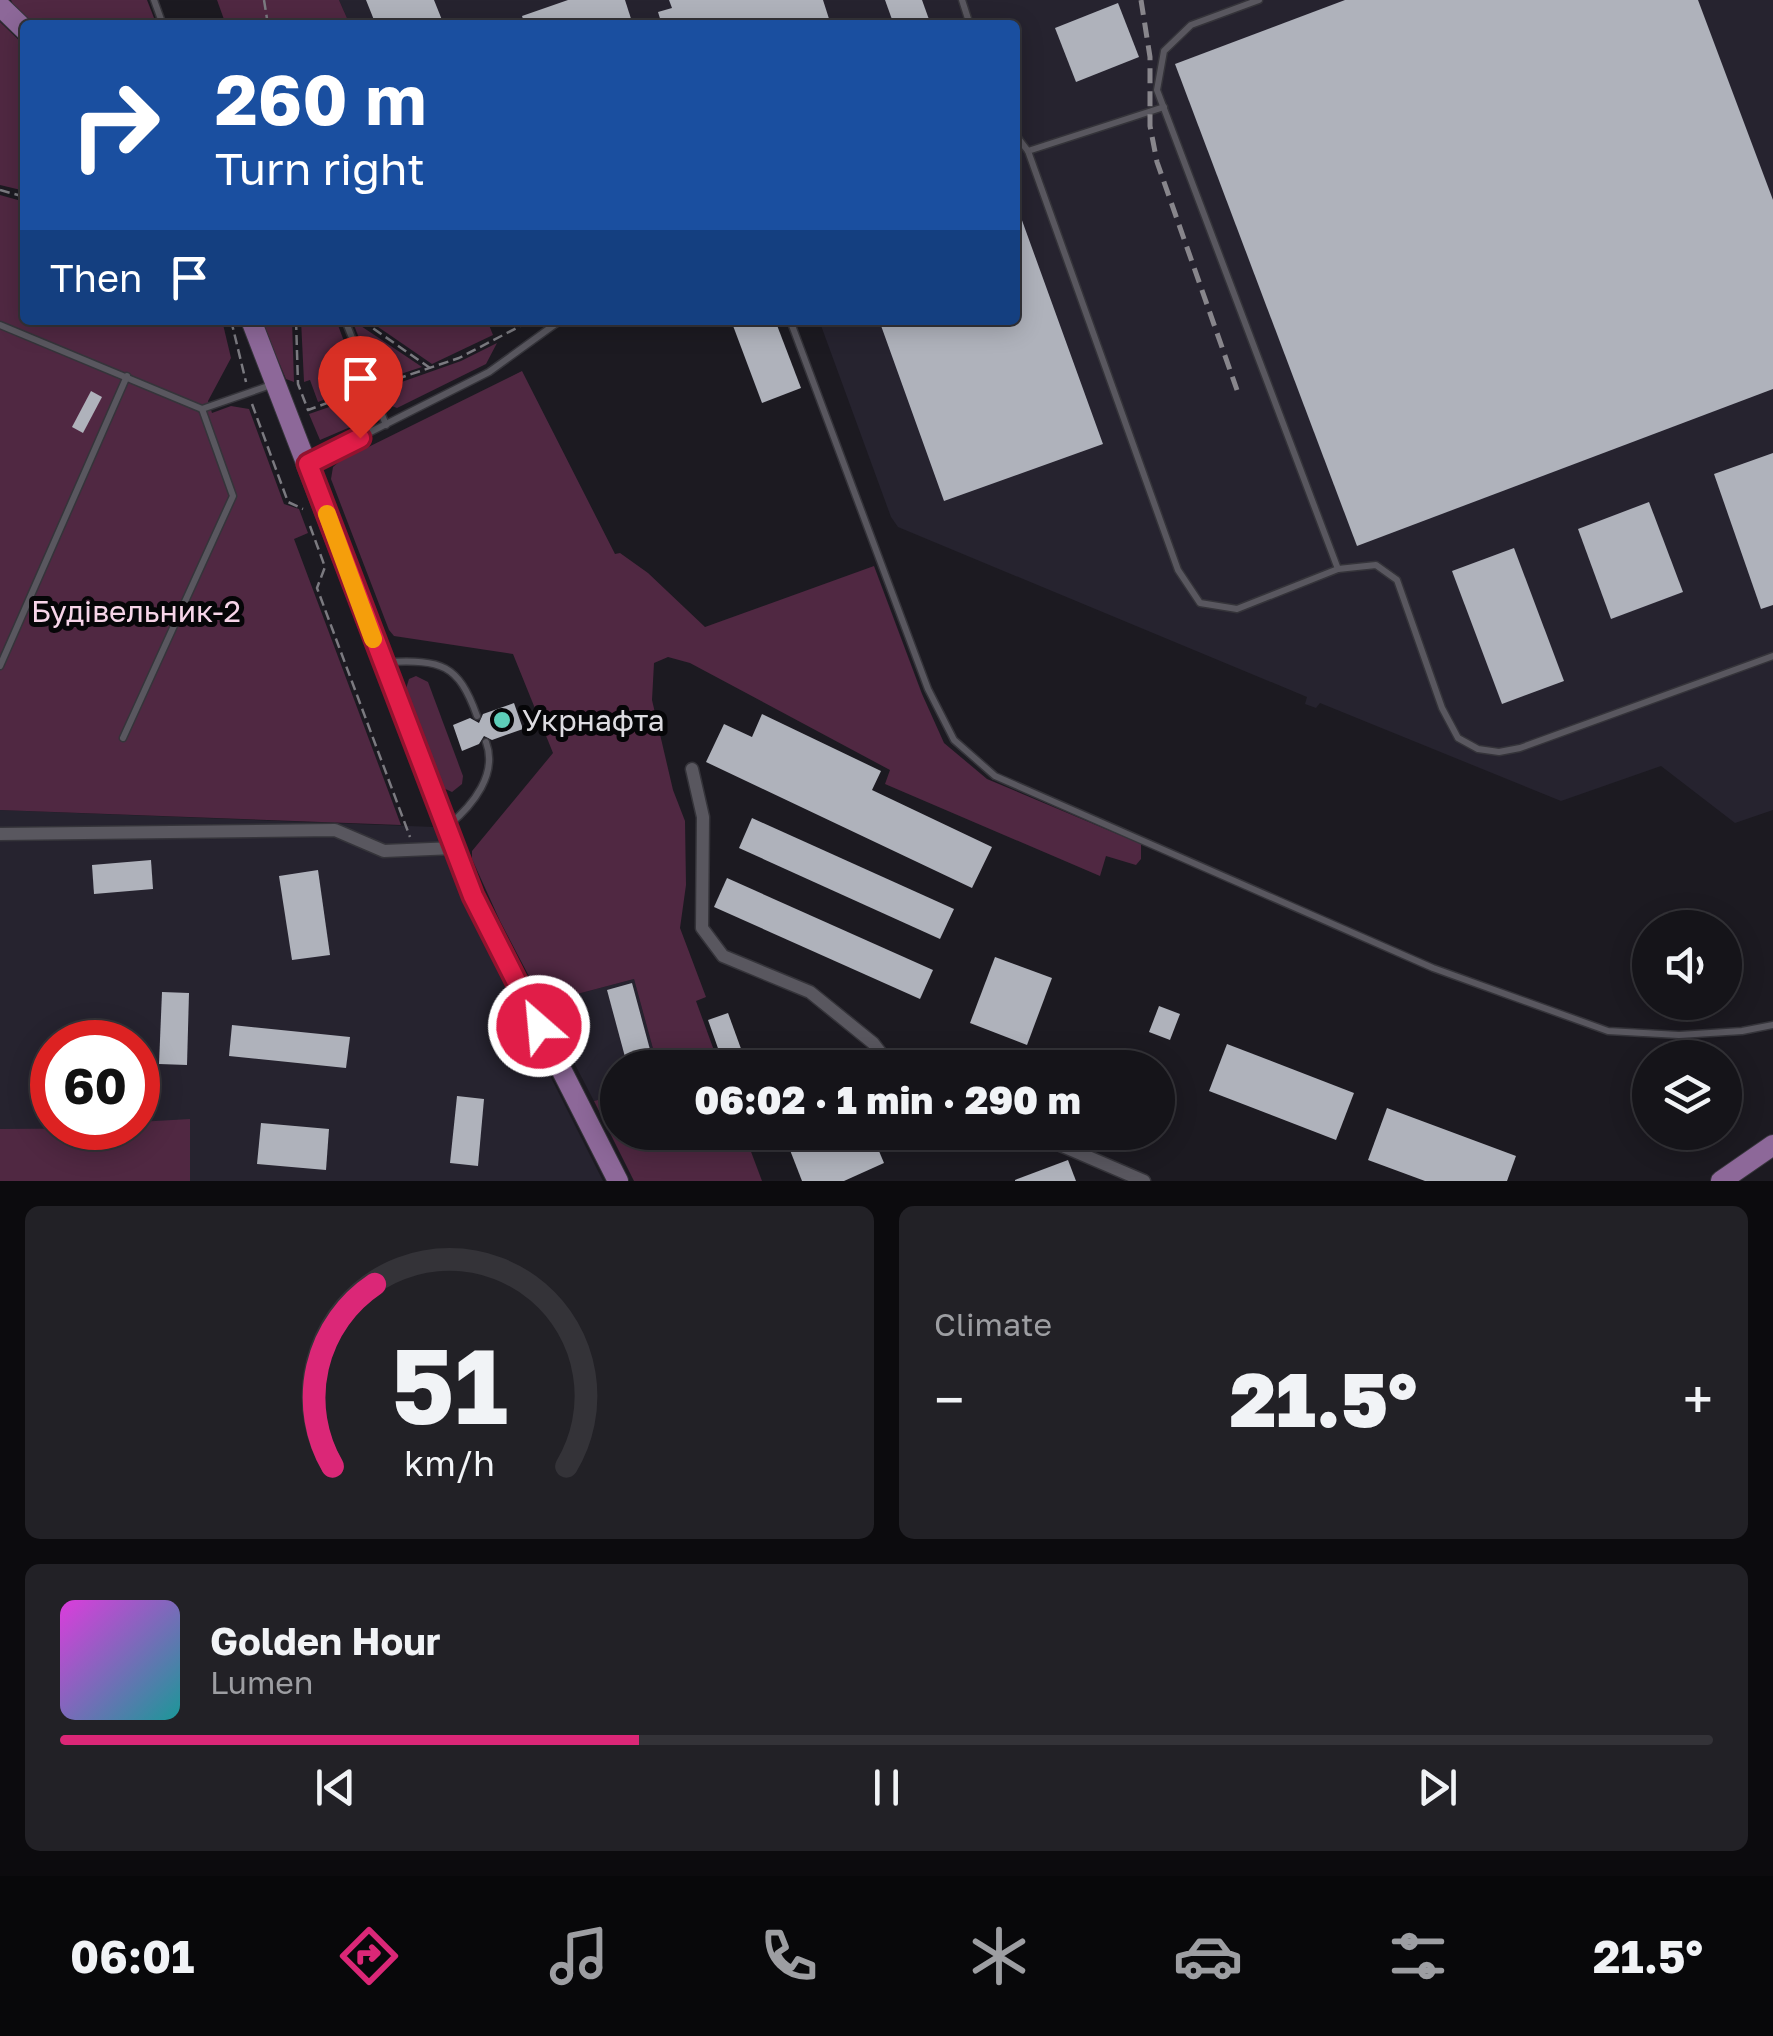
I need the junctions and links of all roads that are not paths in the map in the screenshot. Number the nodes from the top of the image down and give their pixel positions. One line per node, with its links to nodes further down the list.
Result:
1 (1259, 0): 4 (lane)
2 (1, 3): 3 (main road)
3 (20, 24)
4 (1164, 108): 6 (lane); 17 (lane)
5 (1020, 141): 6 (lane)
6 (1028, 151): 17 (lane)
7 (0, 325): 12 (lane)
8 (254, 325): 13 (main road)
9 (346, 325): 15 (lane)
10 (555, 325): 15 (lane)
11 (792, 325): 28 (lane)
12 (128, 376): 14 (lane); 20 (lane)
13 (277, 383): 14 (lane); 16 (main road)
14 (202, 409): 22 (lane)
15 (386, 424): 16 (lane)
16 (308, 464): 19 (main road)
17 (1338, 569): 18 (lane)
18 (1773, 656)
19 (382, 662): 21 (lane); 25 (main road)
20 (0, 666)
21 (477, 716)
22 (123, 738)
23 (486, 742): 25 (lane)
24 (692, 768): 29 (street)
25 (446, 828): 27 (main road)
26 (0, 834): 27 (street)
27 (454, 848): 32 (main road)
28 (1773, 1025)
29 (880, 1050)
30 (1773, 1146): 34 (main road)
31 (1072, 1150): 33 (street)
32 (618, 1181)
33 (1144, 1181)
34 (1722, 1181)

